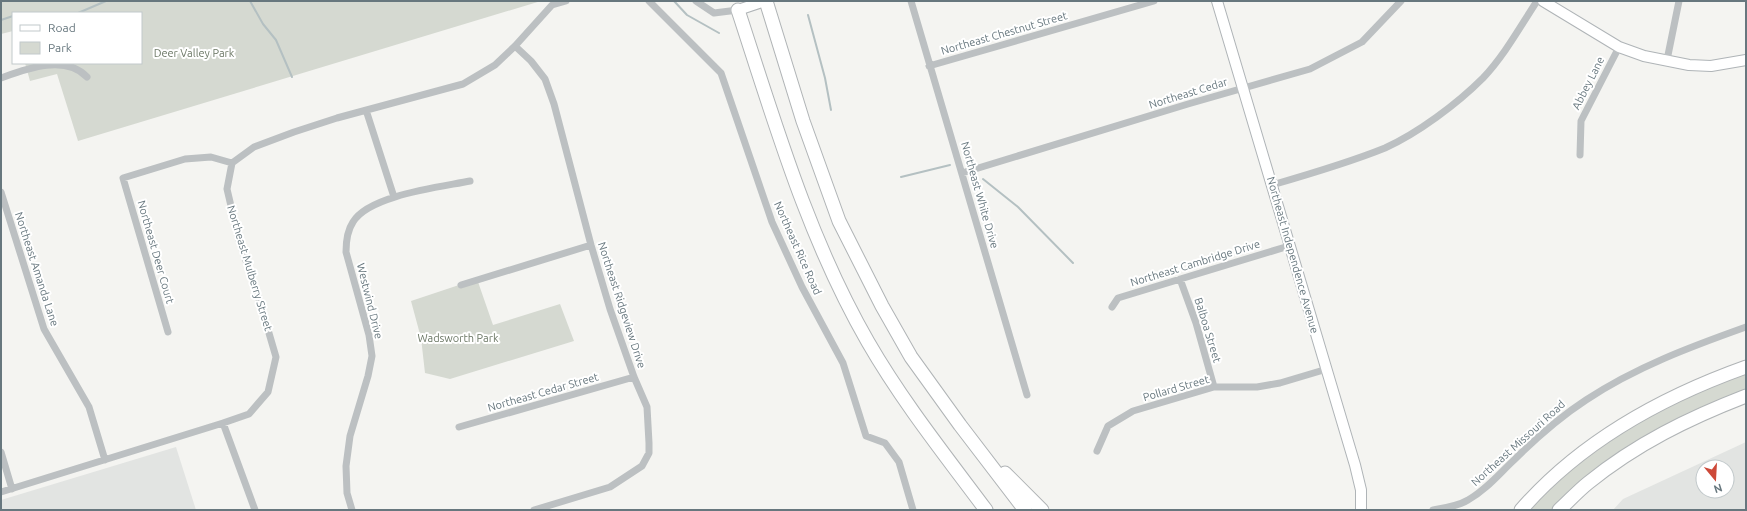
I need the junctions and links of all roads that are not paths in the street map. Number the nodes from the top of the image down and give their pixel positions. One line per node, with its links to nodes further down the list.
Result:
1 (566, 1): 13 (street)
2 (649, 1): 54 (street, Northeast Rice Road)
3 (696, 1): 12 (street)
4 (766, 1): 12 (street); 43 (highway)
5 (910, 1): 17 (street, Northeast White Drive)
6 (1154, 1): 17 (street, Northeast Chestnut Street)
7 (1217, 1): 20 (street, Northeast Independence Avenue)
8 (1401, 1): 20 (street, Northeast Cedar)
9 (1537, 1): 26 (street)
10 (1543, 1): 14 (street)
11 (1679, 1): 15 (street)
12 (738, 10): 48 (highway)
13 (515, 46): 21 (street); 29 (street, Northeast Ridgeview Drive)
14 (1619, 47): 15 (street); 22 (street, Abbey Lane)
15 (1667, 60): 16 (street)
16 (1746, 60)
17 (929, 66): 24 (street, Northeast White Drive)
18 (87, 77): 19 (street)
19 (1, 78)
20 (1242, 88): 24 (street, Northeast Cedar); 26 (street, Northeast Independence Avenue)
21 (366, 110): 23 (street); 28 (street)
22 (1580, 155)
23 (232, 164): 35 (street, Northeast Deer Court); 42 (street, Northeast Mulberry Street)
24 (962, 173): 40 (street, Northeast White Drive)
25 (470, 181): 28 (street, Westwind Drive)
26 (1272, 185): 30 (street, Northeast Independence Avenue)
27 (1, 192): 47 (street, Northeast Amanda Lane)
28 (394, 197): 52 (street, Westwind Drive)
29 (591, 245): 32 (street); 38 (street, Northeast Ridgeview Drive)
30 (1289, 246): 31 (street, Northeast Cambridge Drive); 37 (street, Northeast Independence Avenue)
31 (1180, 279): 33 (street, Northeast Cambridge Drive); 39 (street, Balboa Street)
32 (461, 284)
33 (1112, 306)
34 (1746, 327): 60 (street, Northeast Missouri Road)
35 (168, 332)
36 (1746, 367): 61 (highway)
37 (1327, 370): 39 (street, Pollard Street); 59 (street, Northeast Independence Avenue)
38 (634, 378): 44 (street, Northeast Cedar Street); 53 (street, Northeast Ridgeview Drive)
39 (1214, 387): 45 (street, Pollard Street)
40 (1027, 395)
41 (1746, 396): 62 (highway)
42 (223, 423): 47 (street, Northeast Mulberry Street); 51 (street)
43 (960, 425): 57 (highway); 58 (highway)
44 (459, 427)
45 (1097, 451)
46 (1, 452): 49 (street)
47 (105, 460): 49 (street, Northeast Mulberry Street)
48 (958, 472): 55 (highway); 56 (highway)
49 (12, 489): 50 (street, Northeast Mulberry Street)
50 (1, 492)
51 (255, 510)
52 (352, 510)
53 (534, 510)
54 (912, 510)
55 (978, 510)
56 (986, 510)
57 (1025, 510)
58 (1042, 510)
59 (1361, 510)
60 (1434, 510)
61 (1521, 510)
62 (1559, 510)

